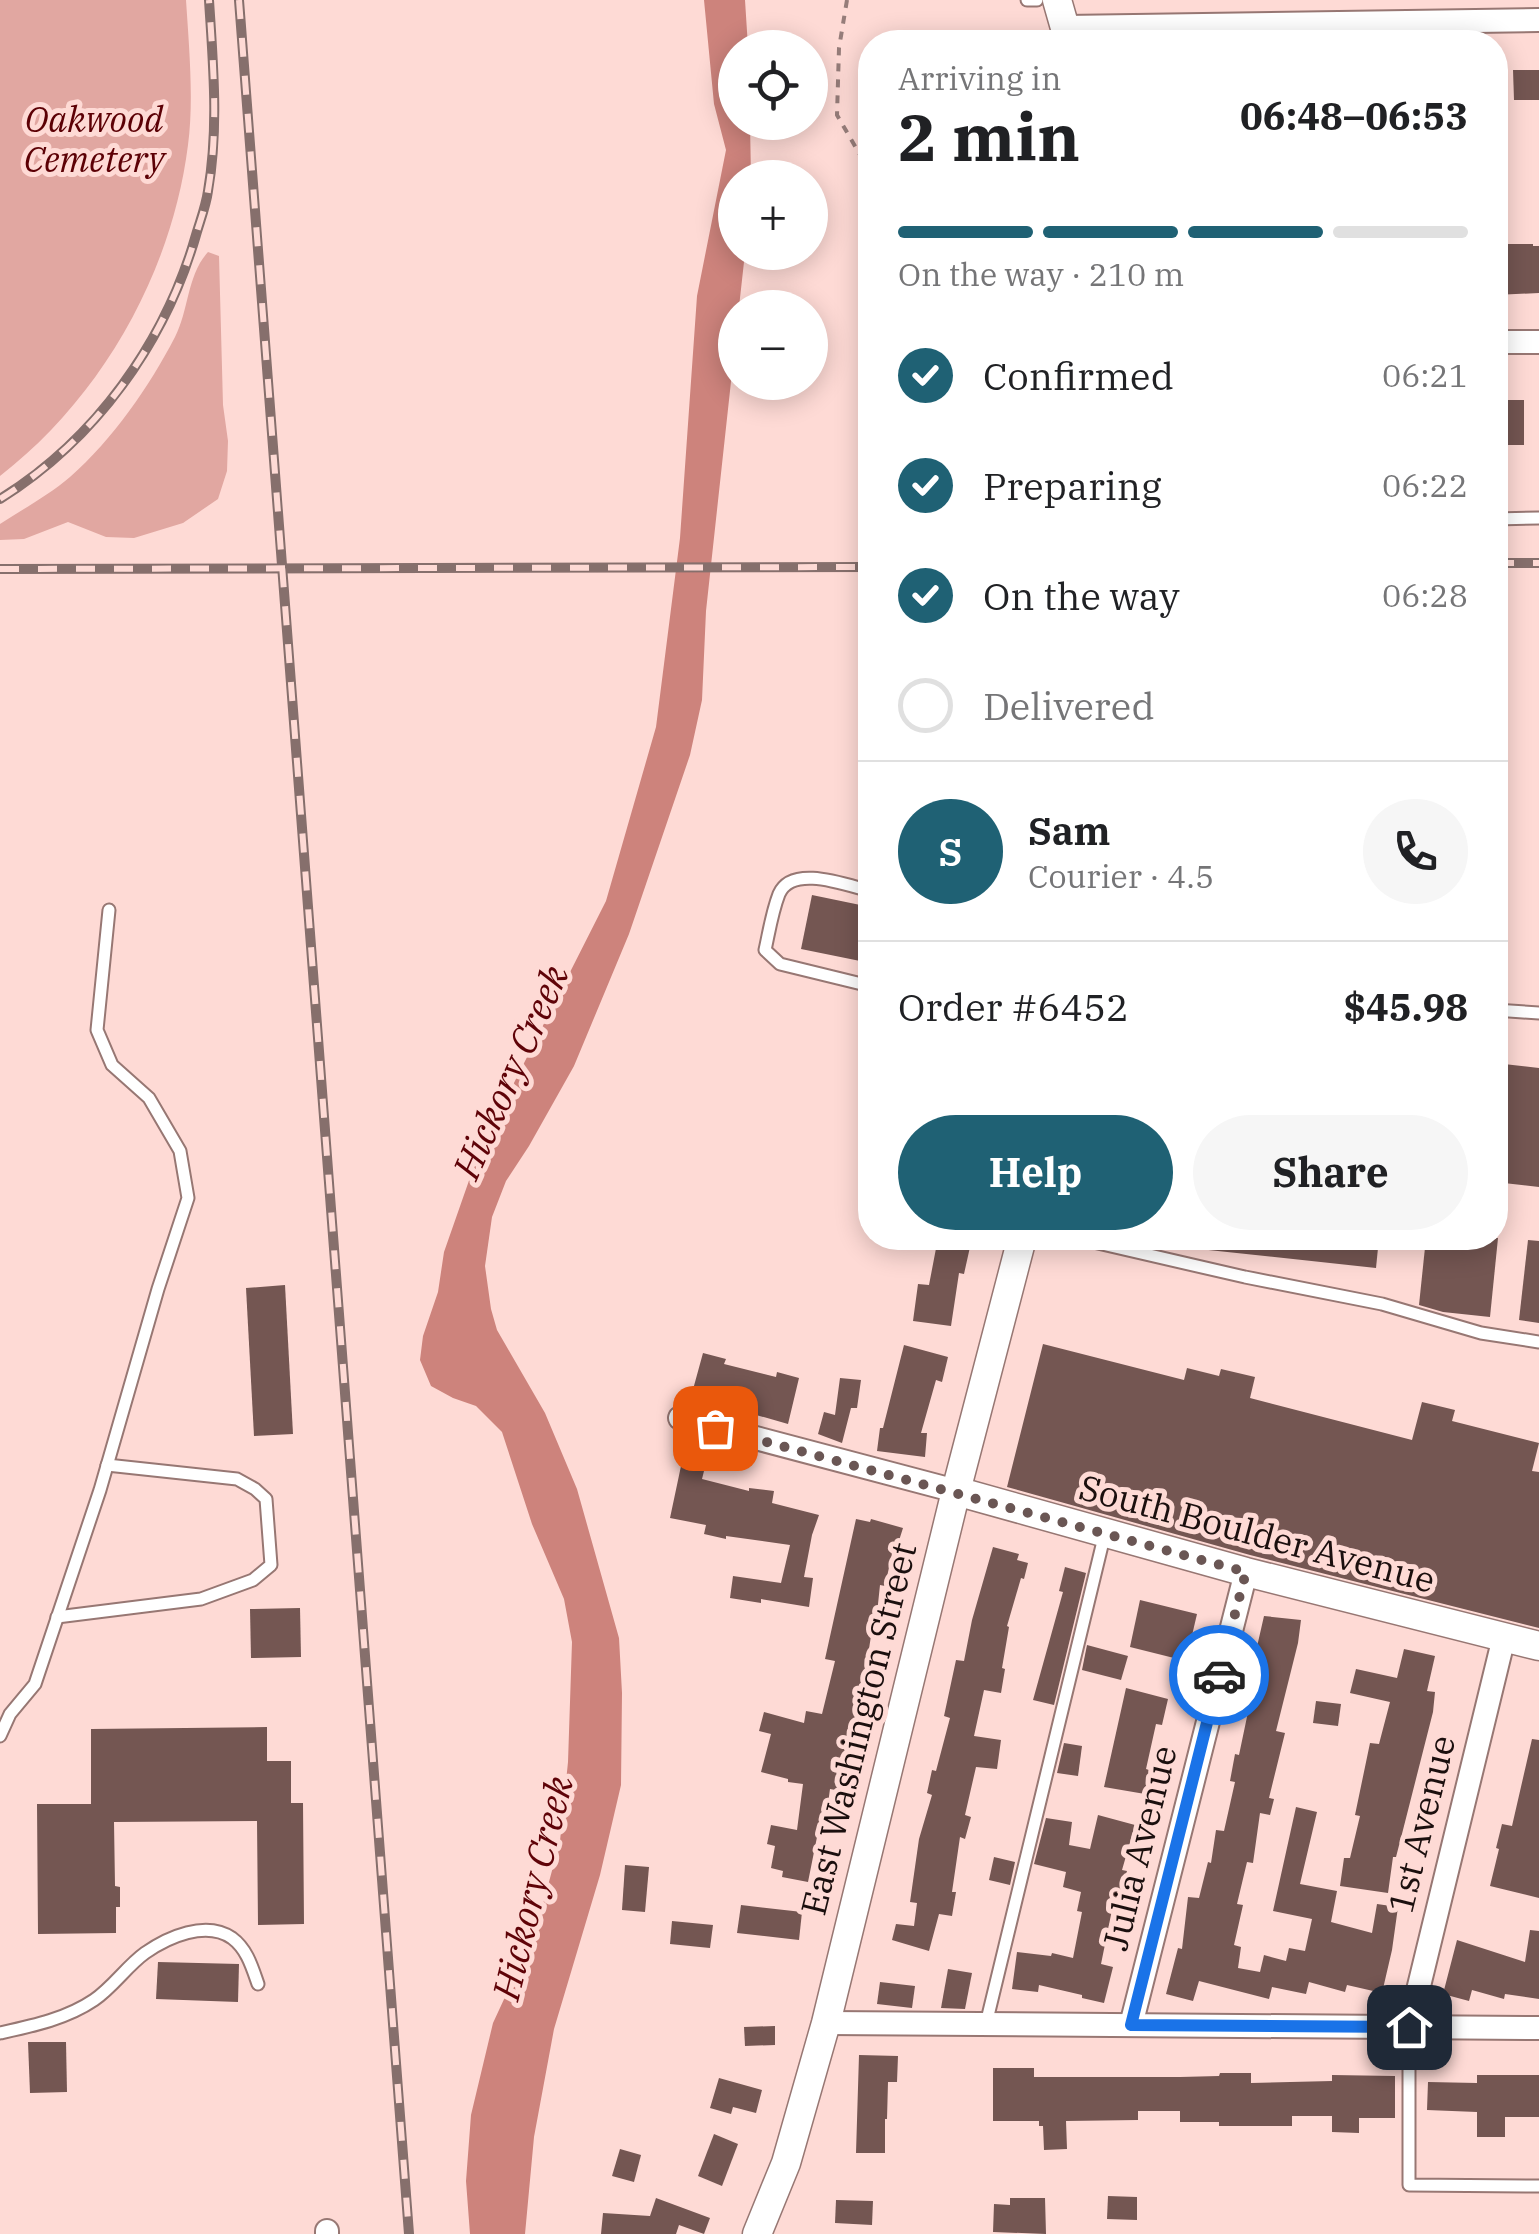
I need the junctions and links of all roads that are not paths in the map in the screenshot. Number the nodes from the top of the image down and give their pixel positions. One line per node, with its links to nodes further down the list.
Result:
1 (1028, 0): 2 (lane)
2 (1037, 0)
3 (1058, 0): 5 (street)
4 (1539, 20): 6 (street)
5 (1066, 30)
6 (1224, 30)
7 (1508, 342): 8 (street)
8 (1539, 342)
9 (1508, 518): 10 (lane)
10 (1539, 518)
11 (858, 888): 13 (lane)
12 (109, 910): 20 (lane)
13 (858, 983)
14 (1508, 1011): 15 (lane)
15 (1539, 1013)
16 (1019, 1250): 21 (street, East Washington Street)
17 (1128, 1250): 18 (lane)
18 (1539, 1342)
19 (680, 1418): 21 (street)
20 (107, 1465): 24 (lane); 24 (lane)
21 (956, 1492): 22 (street, South Boulder Avenue); 29 (street, East Washington Street)
22 (1105, 1533): 23 (street, South Boulder Avenue); 30 (lane)
23 (1246, 1572): 25 (street, South Boulder Avenue); 31 (street, Julia Avenue)
24 (57, 1617): 27 (lane)
25 (1504, 1637): 26 (street, South Boulder Avenue); 32 (street, 1st Avenue)
26 (1539, 1646)
27 (0, 1736)
28 (258, 1984): 34 (lane)
29 (826, 2023): 30 (street); 36 (street, East Washington Street)
30 (986, 2024): 31 (street)
31 (1131, 2025): 32 (street)
32 (1409, 2027): 33 (street); 35 (lane)
33 (1539, 2028)
34 (0, 2033)
35 (1539, 2186)
36 (756, 2234)

